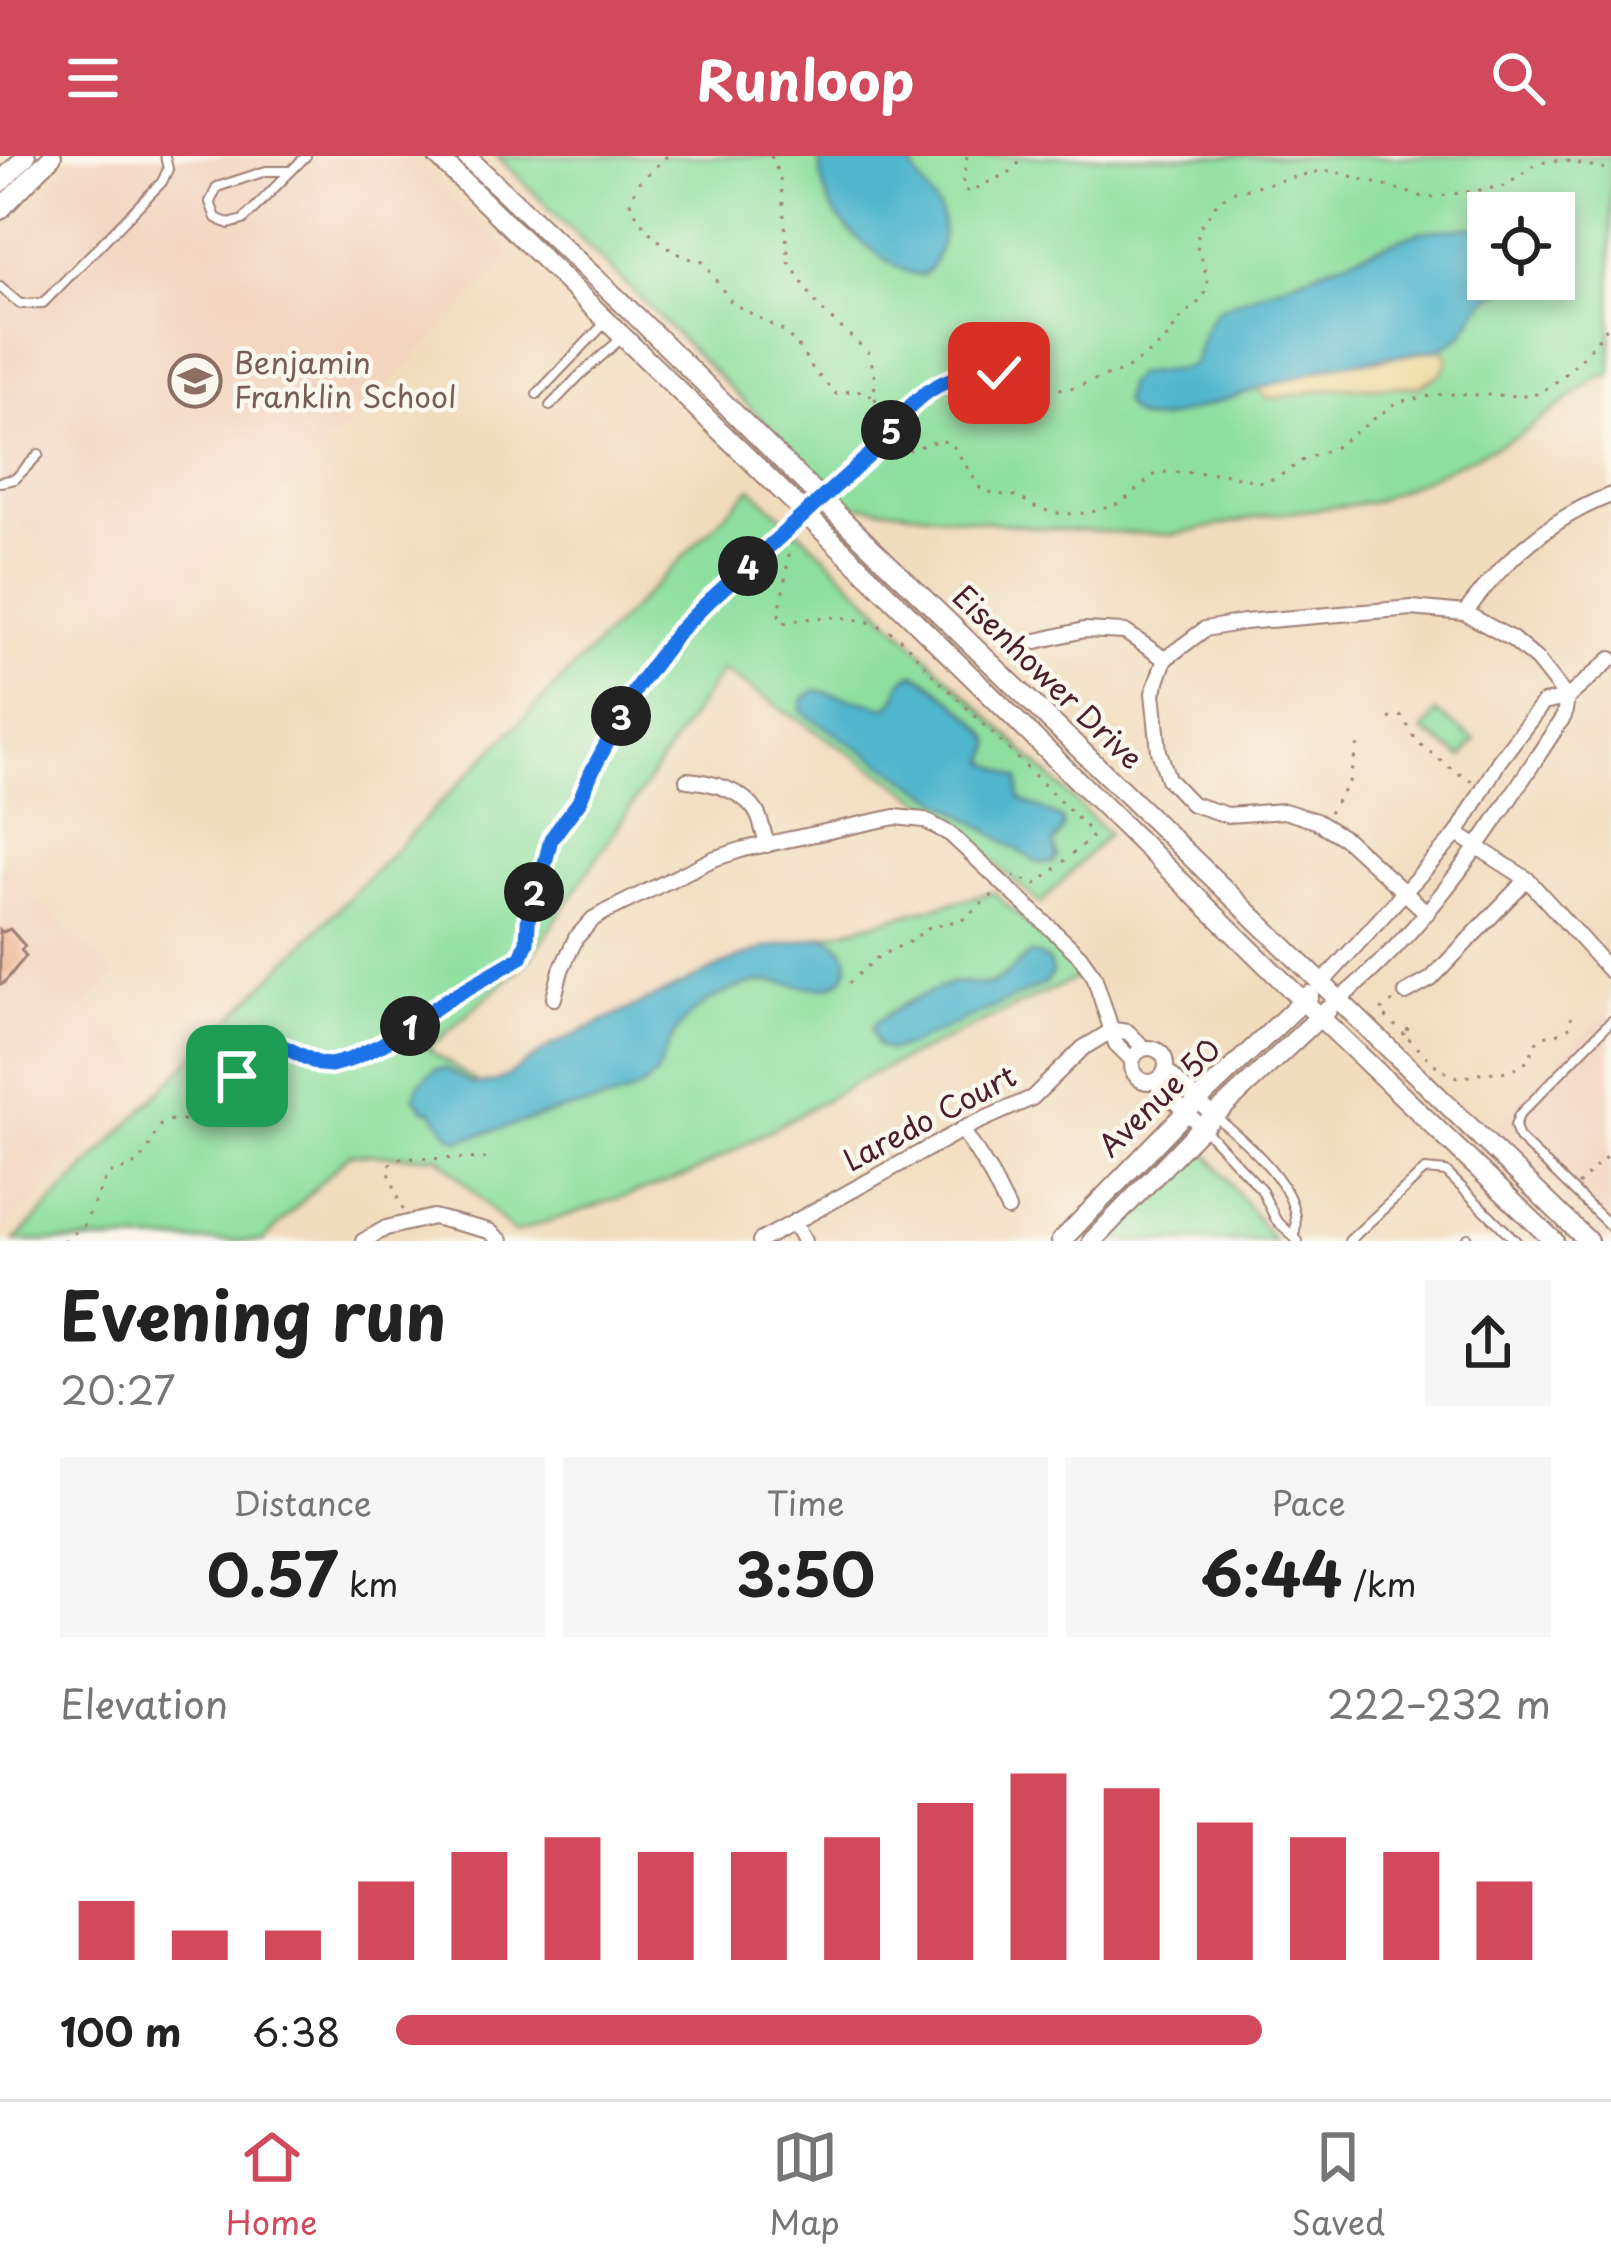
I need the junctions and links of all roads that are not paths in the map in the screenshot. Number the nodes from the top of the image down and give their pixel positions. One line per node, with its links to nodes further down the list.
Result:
1 (26, 156): 8 (main road)
2 (52, 156): 8 (main road)
3 (165, 156): 10 (lane)
4 (306, 156): 7 (lane)
5 (437, 156): 11 (main road, Eisenhower Drive)
6 (466, 156): 14 (main road, Eisenhower Drive)
7 (291, 171): 7 (lane)
8 (6, 181): 9 (main road)
9 (0, 210)
10 (0, 287)
11 (607, 321): 12 (main road, Eisenhower Drive); 13 (lane); 14 (main road)
12 (624, 336): 15 (lane); 38 (main road, Eisenhower Drive, bridge)
13 (568, 362): 15 (lane); 16 (lane)
14 (686, 365): 34 (main road, Eisenhower Drive, bridge)
15 (580, 375): 17 (lane)
16 (537, 394)
17 (550, 406)
18 (39, 454): 19 (lane)
19 (0, 482)
20 (1611, 495): 21 (street)
21 (1465, 614): 23 (street); 25 (street)
22 (1037, 640): 23 (street)
23 (1165, 659): 31 (street)
24 (1611, 659): 25 (street)
25 (1567, 698): 27 (street); 29 (street)
26 (687, 780): 28 (street)
27 (1457, 835): 29 (street); 31 (street)
28 (766, 844): 36 (street); 41 (street)
29 (1479, 848): 30 (street); 32 (street)
30 (1527, 879): 33 (street); 35 (street)
31 (1405, 893): 32 (street); 34 (street)
32 (1427, 913): 37 (street)
33 (1611, 972)
34 (1321, 984): 37 (main road, Eisenhower Drive); 38 (main road, Avenue 50)
35 (1406, 993)
36 (554, 998)
37 (1338, 1000): 39 (main road, Avenue 50); 61 (main road, Eisenhower Drive)
38 (1303, 1001): 39 (main road, Eisenhower Drive); 45 (main road, Avenue 50)
39 (1321, 1016): 46 (main road, Avenue 50); 60 (main road, Eisenhower Drive)
40 (1611, 1021): 50 (lane)
41 (1113, 1030): 42 (street); 47 (street, Laredo Court)
42 (1138, 1054): 43 (street); 44 (street)
43 (1166, 1070): 44 (street); 45 (street)
44 (1154, 1082): 45 (street)
45 (1192, 1106): 46 (street); 56 (main road, Avenue 50)
46 (1208, 1121): 51 (lane); 51 (lane); 57 (main road, Avenue 50)
47 (962, 1130): 48 (street); 49 (street, Laredo Court)
48 (1008, 1210)
49 (794, 1222): 54 (street, Laredo Court); 55 (street)
50 (1611, 1227)
51 (1296, 1238)
52 (363, 1241): 53 (street)
53 (501, 1241)
54 (760, 1241)
55 (804, 1241)
56 (1061, 1241)
57 (1092, 1241)
58 (1349, 1241): 59 (lane)
59 (1516, 1241)
60 (1554, 1241)
61 (1588, 1241)

